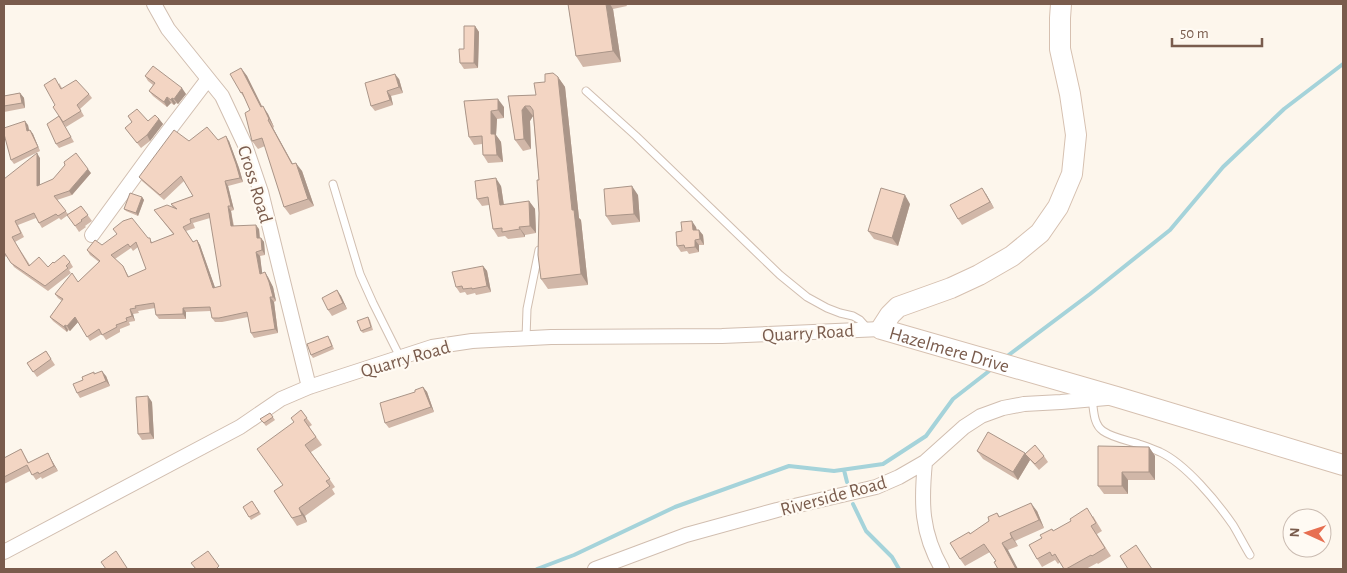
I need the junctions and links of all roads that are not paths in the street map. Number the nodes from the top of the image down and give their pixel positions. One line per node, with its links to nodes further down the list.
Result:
1 (154, 4): 3 (street, Cross Road)
2 (1061, 4): 8 (street, Hazelmere Drive)
3 (208, 79): 6 (street); 11 (street, Cross Road)
4 (586, 91): 8 (lane)
5 (333, 184): 10 (lane)
6 (92, 235)
7 (541, 241): 9 (lane)
8 (874, 330): 9 (street, Quarry Road); 12 (street, Hazelmere Drive)
9 (526, 338): 10 (street, Quarry Road)
10 (400, 357): 11 (street, Quarry Road)
11 (309, 388): 16 (street, Quarry Road)
12 (1117, 397): 13 (street, Riverside Road); 15 (street, Hazelmere Drive)
13 (1092, 399): 14 (street, Riverside Road); 17 (lane)
14 (925, 462): 18 (street, Riverside Road); 19 (street)
15 (1343, 465)
16 (4, 552)
17 (1250, 555)
18 (595, 569)
19 (942, 569)

